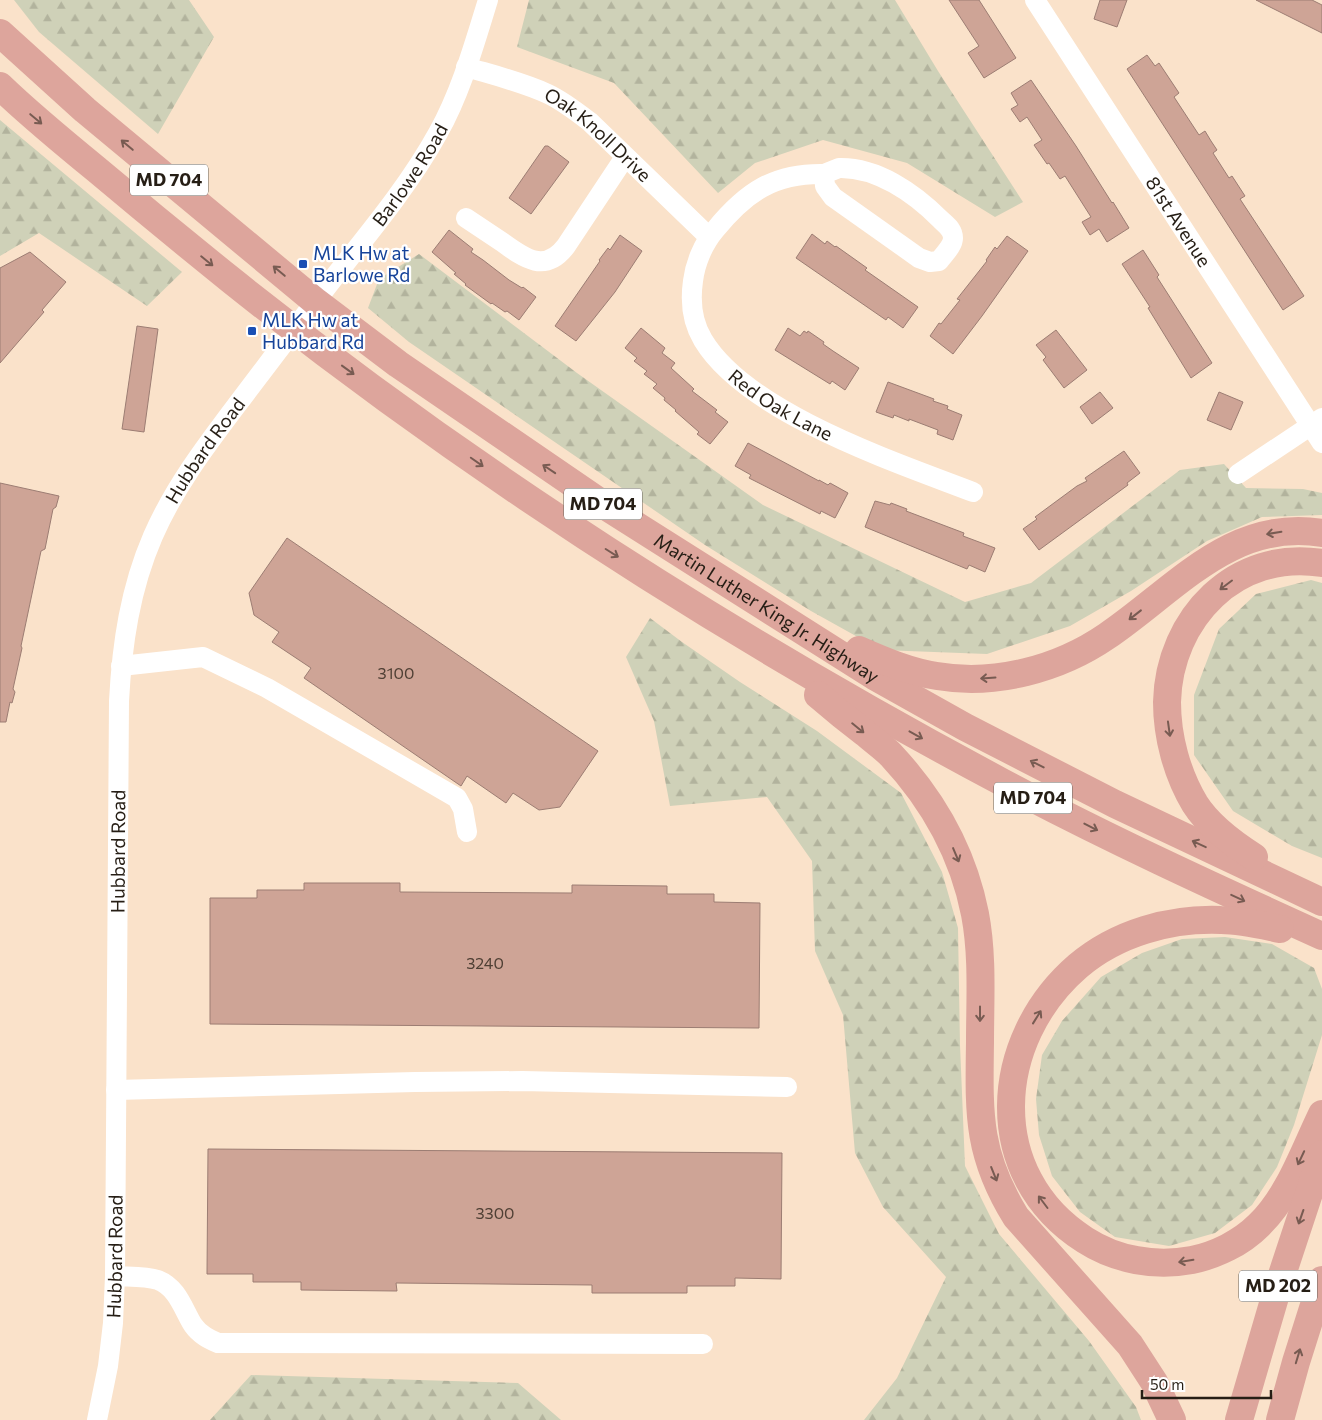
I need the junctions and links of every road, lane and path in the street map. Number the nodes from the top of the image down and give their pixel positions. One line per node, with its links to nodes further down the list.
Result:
1 (488, 0): 4 (street, Barlowe Road)
2 (1035, 0): 12 (street, 81st Avenue)
3 (0, 34): 10 (main road, Martin Luther King Jr. Highway / MD 704, one-way to 3)
4 (466, 67): 6 (street, Oak Knoll Drive); 10 (street, Barlowe Road)
5 (0, 86): 11 (main road, Martin Luther King Jr. Highway / MD 704, one-way to 11)
6 (625, 157): 8 (street); 9 (street, Oak Knoll Drive)
7 (824, 174): 7 (street, Red Oak Lane); 9 (street, Red Oak Lane)
8 (466, 218)
9 (709, 237): 15 (street, Red Oak Lane)
10 (316, 302): 11 (street, Barlowe Road); 18 (main road, Martin Luther King Jr. Highway / MD 704, one-way to 10)
11 (294, 331): 19 (main road, Martin Luther King Jr. Highway / MD 704, one-way to 19); 20 (street, Hubbard Road)
12 (1316, 422): 13 (street, 81st Avenue); 14 (street)
13 (1322, 443)
14 (1238, 474)
15 (973, 492)
16 (1322, 533): 18 (main road, one-way to 18)
17 (1322, 564): 22 (main road, one-way to 22)
18 (767, 608): 22 (main road, Martin Luther King Jr. Highway / MD 704, one-way to 18)
19 (753, 642): 23 (main road, Martin Luther King Jr. Highway / MD 704, one-way to 23); 32 (main road, one-way to 32)
20 (121, 666): 21 (street); 25 (street, Hubbard Road)
21 (467, 832)
22 (1322, 901)
23 (1322, 937): 26 (main road, one-way to 23)
24 (787, 1087): 25 (street)
25 (116, 1090): 28 (street, Hubbard Road)
26 (1322, 1114)
27 (1322, 1154): 33 (main road, MD 202, one-way to 33)
28 (115, 1276): 30 (street); 31 (street, Hubbard Road)
29 (1322, 1280): 34 (main road, MD 202, one-way to 29)
30 (703, 1344)
31 (97, 1420)
32 (1172, 1420)
33 (1238, 1420)
34 (1280, 1420)

